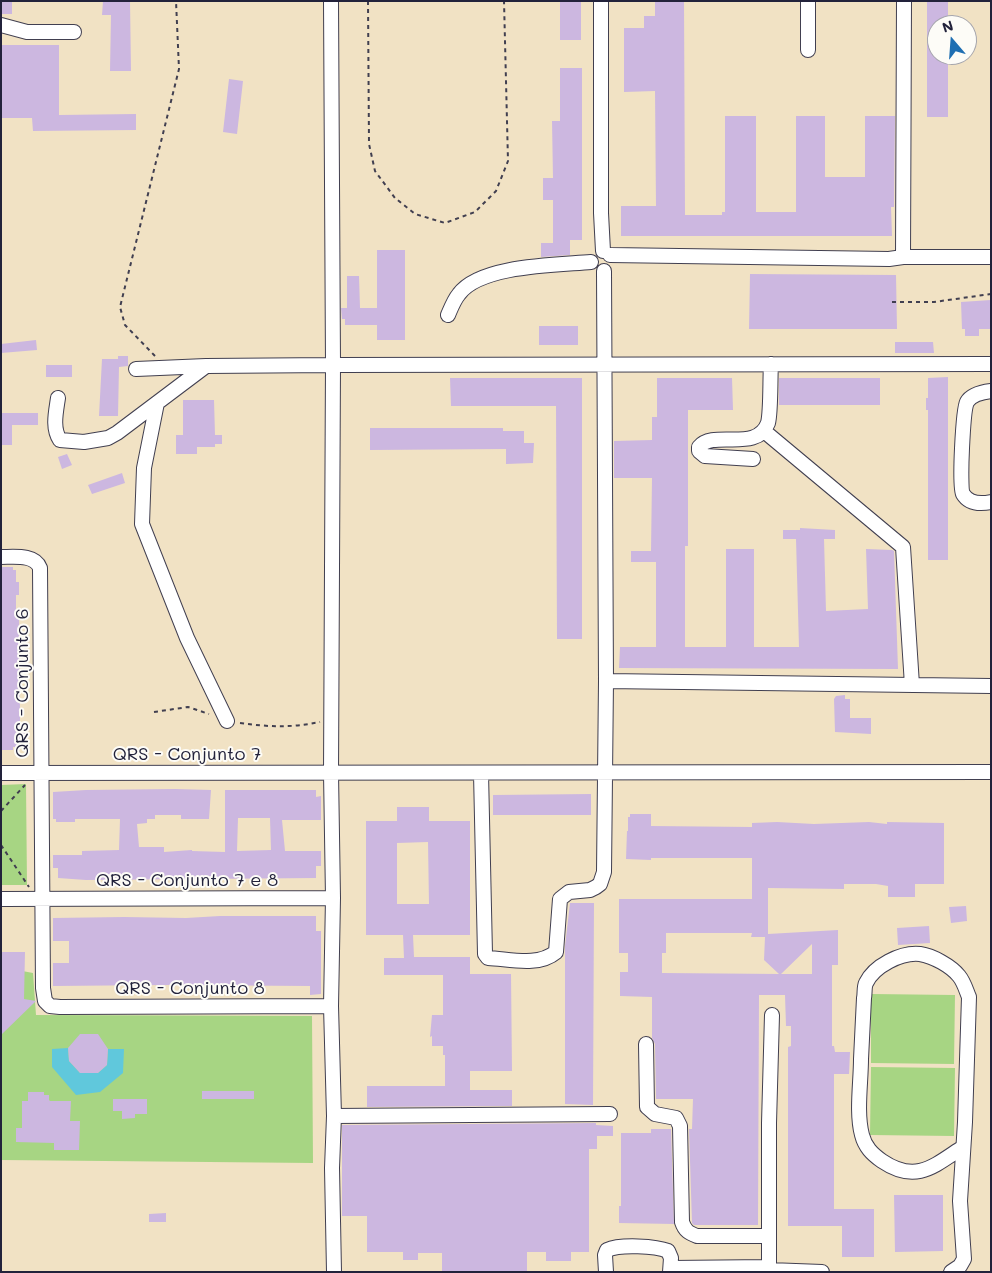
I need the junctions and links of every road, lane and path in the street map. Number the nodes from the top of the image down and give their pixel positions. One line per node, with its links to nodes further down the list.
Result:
1 (176, 1): 24 (path)
2 (331, 1): 21 (street)
3 (368, 1): 4 (path)
4 (504, 1)
5 (601, 1): 11 (street)
6 (808, 1): 10 (street)
7 (904, 1): 12 (street)
8 (1, 25): 9 (street)
9 (74, 32)
10 (808, 50)
11 (606, 253): 12 (street); 14 (street); 15 (street)
12 (903, 257): 13 (street)
13 (991, 257)
14 (591, 262): 15 (street); 18 (street)
15 (604, 271): 22 (street)
16 (991, 294): 17 (path)
17 (892, 302)
18 (448, 315)
19 (771, 364): 20 (street); 22 (street); 29 (street)
20 (991, 364)
21 (334, 365): 22 (street); 23 (street); 38 (street)
22 (606, 365): 33 (street)
23 (206, 366): 24 (street); 28 (street)
24 (167, 368): 25 (street)
25 (136, 369)
26 (991, 391): 31 (street)
27 (58, 398): 28 (street)
28 (157, 403): 39 (street)
29 (764, 430): 30 (street); 34 (street)
30 (753, 459)
31 (991, 502)
32 (1, 557): 42 (street, QRS - Conjunto 6)
33 (606, 681): 34 (street); 45 (street)
34 (912, 685): 35 (street)
35 (991, 686)
36 (154, 712): 37 (path)
37 (209, 714)
38 (332, 720): 39 (path); 43 (street)
39 (227, 721)
40 (991, 772): 45 (street, QRS - Conjunto 7)
41 (1, 773): 42 (street, QRS - Conjunto 6)
42 (42, 773): 43 (street, QRS - Conjunto 7); 46 (path); 52 (street)
43 (332, 773): 44 (street, QRS - Conjunto 7); 51 (street)
44 (481, 773): 45 (street, QRS - Conjunto 7); 45 (street)
45 (606, 773)
46 (1, 811)
47 (1, 831): 48 (path)
48 (1, 835)
49 (1, 845): 52 (path)
50 (1, 898): 52 (street, QRS - Conjunto 7 e 8)
51 (333, 898): 52 (street, QRS - Conjunto 7 e 8); 53 (street)
52 (42, 899): 53 (street, QRS - Conjunto 8)
53 (331, 1006): 57 (street)
54 (772, 1015): 59 (street)
55 (646, 1044): 59 (street)
56 (610, 1114): 57 (street)
57 (334, 1116): 62 (street)
58 (963, 1147): 58 (street); 65 (street)
59 (769, 1236): 61 (street)
60 (671, 1270): 61 (street); 63 (street)
61 (769, 1270): 64 (street)
62 (334, 1272)
63 (606, 1272)
64 (822, 1272)
65 (951, 1272)

